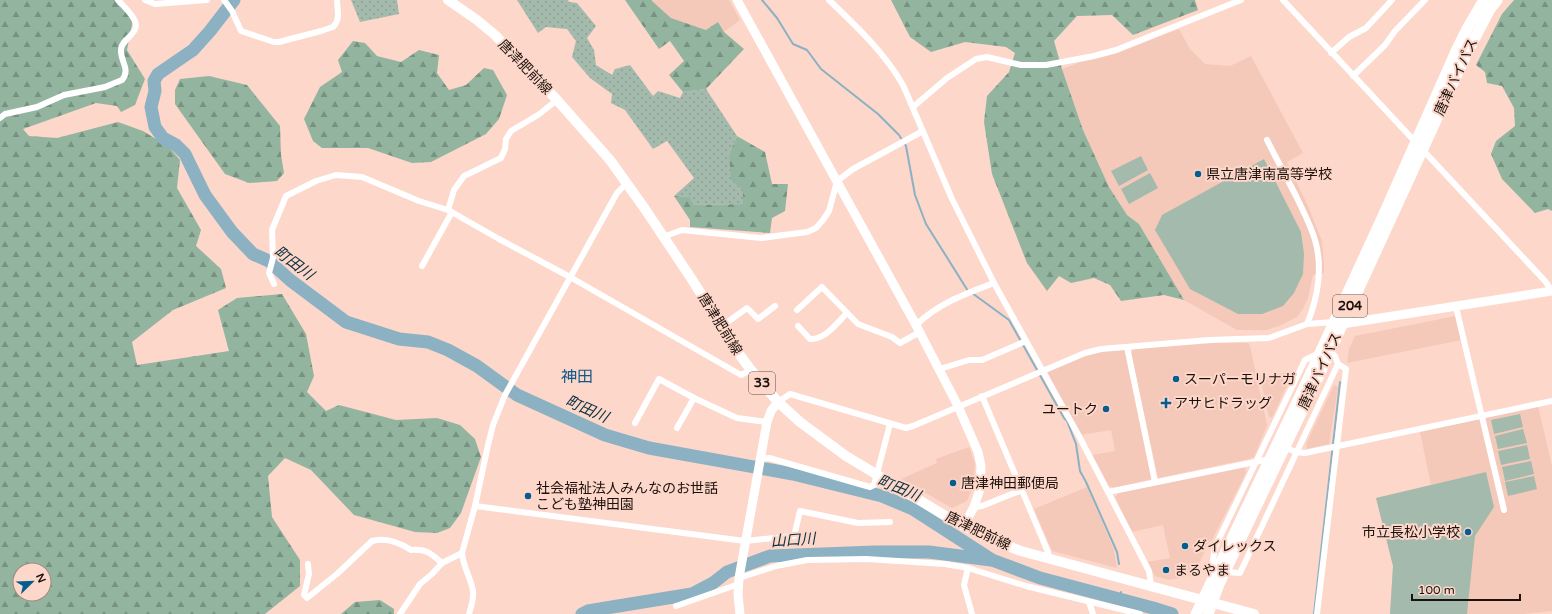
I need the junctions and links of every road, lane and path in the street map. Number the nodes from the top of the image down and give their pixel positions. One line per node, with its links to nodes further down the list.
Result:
1 (118, 0): 19 (street)
2 (145, 0): 3 (street)
3 (207, 0)
4 (337, 0): 14 (street)
5 (448, 0): 17 (main road, 唐津肥前線 / 33)
6 (737, 0): 23 (street)
7 (829, 0): 18 (street)
8 (1241, 0): 18 (street)
9 (1283, 0): 15 (street)
10 (1392, 0): 15 (street)
11 (1425, 0): 16 (street)
12 (1484, 0): 22 (highway, 唐津バイパス / 204)
13 (1497, 0): 22 (highway, 唐津バイパス / 204)
14 (225, 1)
15 (1331, 54): 16 (street)
16 (1353, 76): 22 (street)
17 (557, 100): 24 (main road, 唐津肥前線 / 33); 25 (street)
18 (913, 107): 20 (street)
19 (0, 118)
20 (923, 131): 23 (street); 29 (street)
21 (1267, 140): 37 (street)
22 (1419, 147): 31 (street); 36 (highway, 唐津バイパス / 204)
23 (837, 181): 26 (street); 40 (street)
24 (627, 183): 26 (main road, 唐津肥前線 / 33); 28 (street)
25 (450, 211): 27 (street); 28 (street); 30 (street)
26 (663, 237): 38 (main road, 唐津肥前線 / 33)
27 (422, 266)
28 (570, 277): 46 (street); 68 (street)
29 (994, 283): 40 (street); 41 (street)
30 (274, 284)
31 (1552, 291): 33 (street)
32 (775, 306): 38 (street)
33 (1456, 307): 36 (street); 53 (street)
34 (797, 310): 35 (street)
35 (847, 313): 39 (street); 40 (street)
36 (1338, 323): 37 (street); 43 (highway, 唐津バイパス / 204)
37 (1307, 324): 42 (street)
38 (722, 326): 46 (main road, 唐津肥前線 / 33)
39 (798, 326)
40 (918, 329): 45 (street)
41 (1026, 341): 45 (street); 47 (street)
42 (1127, 347): 47 (street); 65 (street)
43 (1325, 352): 44 (street); 58 (highway, 唐津バイパス / 204); 62 (highway, 唐津バイパス / 204); 63 (street)
44 (1338, 364): 59 (street); 60 (street)
45 (940, 369): 52 (street)
46 (751, 370): 51 (main road, 唐津肥前線 / 33)
47 (1040, 372): 48 (street); 67 (street)
48 (982, 396): 52 (street); 66 (street)
49 (694, 398): 54 (street); 55 (street); 57 (street)
50 (1552, 401): 53 (street)
51 (778, 402): 54 (street); 56 (street); 64 (main road, 唐津肥前線 / 33)
52 (958, 406): 56 (street); 69 (street)
53 (1481, 416): 59 (street); 70 (street)
54 (767, 422): 61 (street)
55 (634, 423)
56 (890, 424): 64 (street)
57 (677, 428)
58 (1284, 447): 60 (street); 71 (highway, 唐津バイパス / 204)
59 (1334, 447): 60 (street); 96 (street)
60 (1296, 452): 73 (street)
61 (761, 459): 64 (street); 75 (street)
62 (1270, 459): 63 (street); 81 (highway, 唐津バイパス / 204)
63 (1258, 461): 65 (street); 81 (street)
64 (876, 474): 74 (main road, 唐津肥前線 / 33)
65 (1155, 482): 67 (street)
66 (1022, 490): 69 (street); 77 (street)
67 (1108, 492): 83 (street)
68 (474, 506): 75 (street); 76 (street)
69 (974, 507): 74 (street)
70 (1504, 510)
71 (1251, 520): 73 (street); 81 (highway, 唐津バイパス / 204)
72 (890, 522): 75 (street)
73 (1262, 525): 81 (street)
74 (964, 526): 77 (main road, 唐津肥前線 / 33)
75 (745, 542): 82 (street)
76 (462, 553): 78 (street); 88 (street)
77 (1049, 559): 83 (main road, 唐津肥前線 / 33)
78 (442, 563): 79 (street); 87 (street)
79 (308, 564)
80 (968, 568): 82 (street); 84 (street); 90 (street)
81 (1220, 572): 85 (highway, 唐津バイパス / 204)
82 (739, 581): 86 (street); 89 (street)
83 (1151, 585): 85 (main road, 唐津肥前線 / 33)
84 (1089, 602): 91 (street); 92 (street)
85 (1207, 602): 93 (highway, 唐津バイパス / 204); 94 (highway, 唐津バイパス / 204); 95 (main road, 唐津肥前線)
86 (676, 606)
87 (400, 614)
88 (469, 614)
89 (740, 614)
90 (972, 614)
91 (1093, 614)
92 (1140, 614)
93 (1196, 614)
94 (1208, 614)
95 (1254, 614)
96 (1318, 614)

